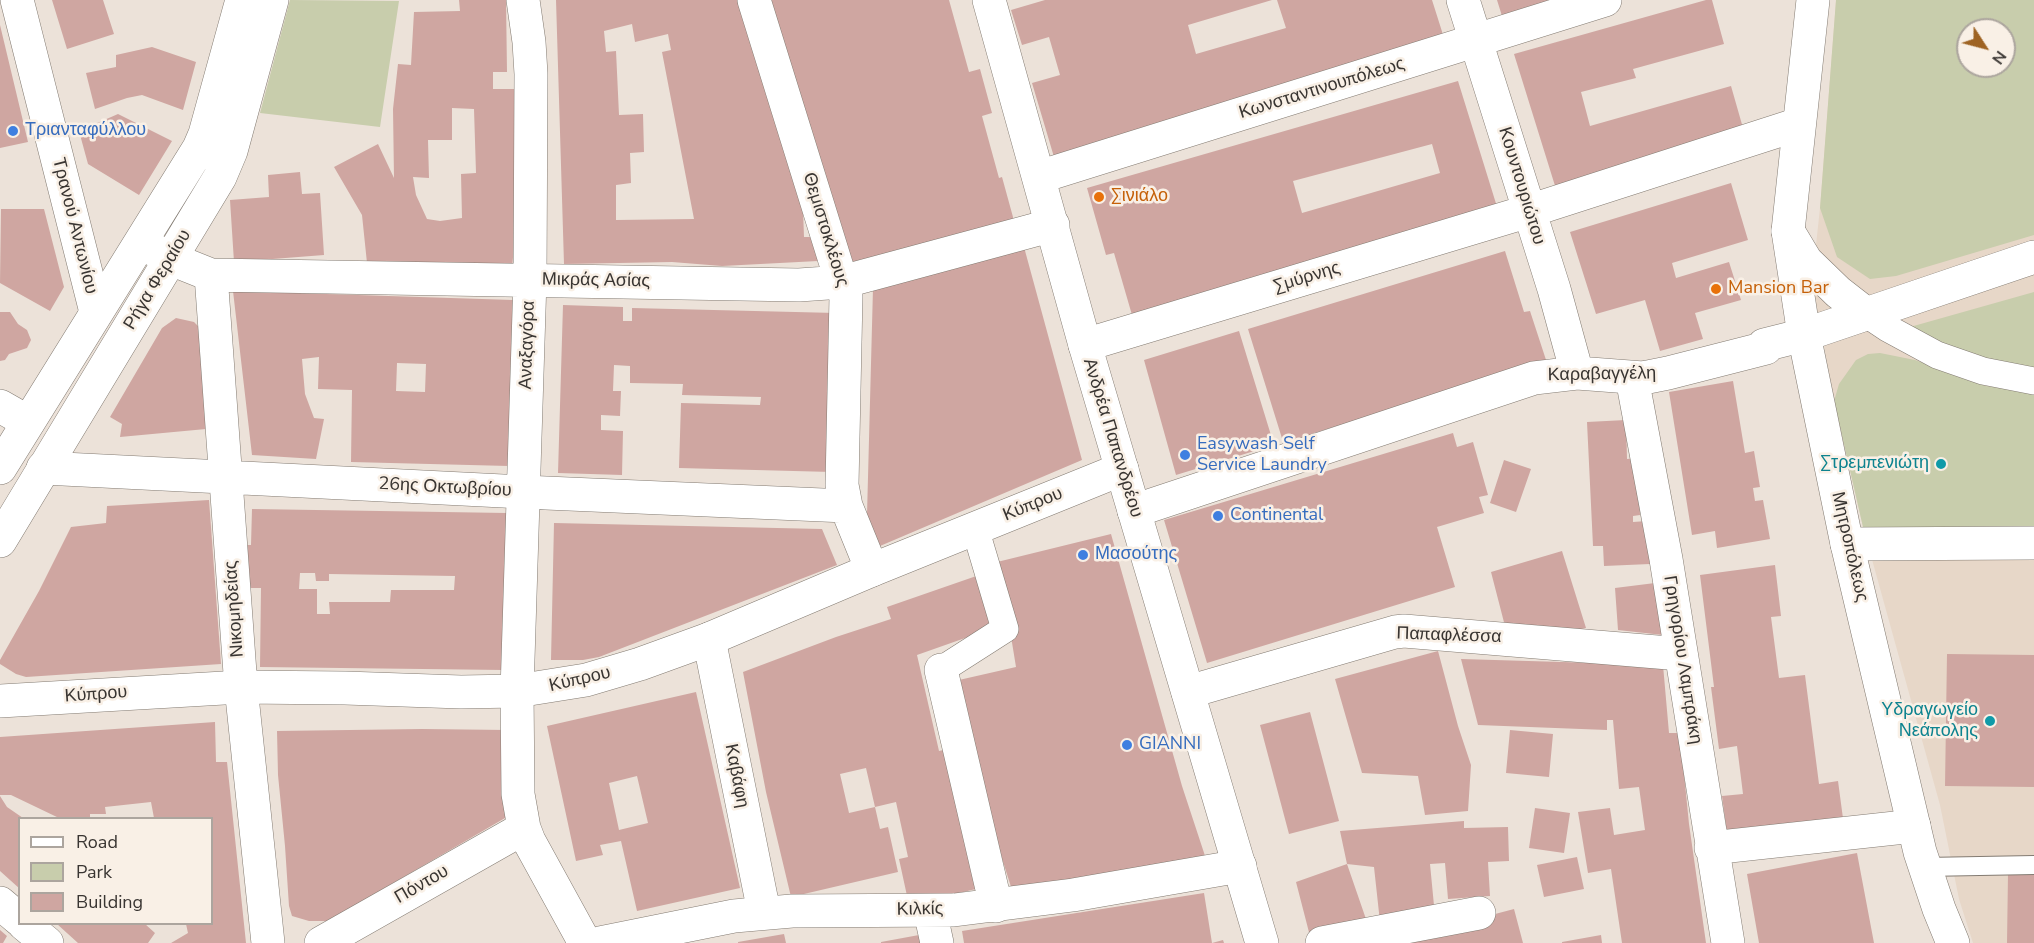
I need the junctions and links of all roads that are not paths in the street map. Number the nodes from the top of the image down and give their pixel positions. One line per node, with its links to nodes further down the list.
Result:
1 (17, 0): 22 (street, Τρανού Αντωνίου)
2 (242, 0): 16 (street, Ρήγα Φεραίου)
3 (272, 0): 18 (street, Ρήγα Φεραίου)
4 (523, 0): 20 (street, Αναξαγόρα)
5 (754, 0): 21 (street, Θεμιστοκλέους)
6 (1463, 0): 10 (street, Κουντουριώτου)
7 (1605, 0): 10 (street, Κωνσταντινουπόλεως)
8 (1813, 0): 11 (street, Μητροπόλεως)
9 (996, 2): 12 (street, Ανδρέα Παπανδρέου)
10 (1476, 41): 12 (street, Κωνσταντινουπόλεως); 13 (street, Κουντουριώτου)
11 (1799, 124): 13 (street, Σμύρνης); 15 (street, Μητροπόλεως)
12 (1039, 177): 14 (street, Ανδρέα Παπανδρέου)
13 (1529, 211): 25 (street, Σμύρνης); 26 (street, Κουντουριώτου)
14 (1053, 225): 21 (street, Μικράς Ασίας); 25 (street, Ανδρέα Παπανδρέου)
15 (1788, 231): 23 (street); 24 (street, Μητροπόλεως)
16 (140, 242): 18 (street, Μικράς Ασίας); 22 (street, Ρήγα Φεραίου)
17 (2034, 257): 23 (street, Καραβαγγέλη)
18 (171, 259): 19 (street, Μικράς Ασίας); 32 (street, Ρήγα Φεραίου)
19 (211, 275): 20 (street, Μικράς Ασίας); 34 (street, Νικομηδείας)
20 (530, 279): 21 (street, Μικράς Ασίας); 35 (street, Αναξαγόρα)
21 (842, 282): 36 (street, Θεμιστοκλέους)
22 (96, 312): 30 (street, Ρήγα Φεραίου)
23 (1865, 313): 24 (street, Καραβαγγέλη); 28 (street)
24 (1804, 335): 27 (street, Καραβαγγέλη); 41 (street, Μητροπόλεως)
25 (1085, 345): 33 (street, Ανδρέα Παπανδρέου)
26 (1577, 373): 27 (street, Καραβαγγέλη); 37 (street, Καραβαγγέλη)
27 (1632, 378): 44 (street, Γρηγορίου Λαμπράκη)
28 (2034, 381)
29 (0, 406): 30 (street)
30 (28, 422): 31 (street, Ρήγα Φεραίου)
31 (0, 468)
32 (43, 468): 34 (street, 26ης Οκτωβρίου); 39 (street, Ρήγα Φεραίου)
33 (1122, 469): 37 (street, Ανδρέα Παπανδρέου); 38 (street, Κύπρου)
34 (225, 477): 35 (street, 26ης Οκτωβρίου); 46 (street, Νικομηδείας)
35 (523, 492): 36 (street, 26ης Οκτωβρίου); 47 (street, Αναξαγόρα)
36 (846, 506): 42 (street, Θεμιστοκλέους)
37 (1134, 511): 48 (street, Ανδρέα Παπανδρέου)
38 (975, 528): 42 (street, Κύπρου); 45 (street)
39 (0, 542)
40 (2034, 543): 41 (street)
41 (1847, 544): 50 (street, Μητροπόλεως)
42 (872, 570): 43 (street, Κύπρου)
43 (709, 639): 47 (street, Κύπρου); 59 (street, Καβάφη)
44 (1681, 654): 48 (street, Παπαφλέσσα); 52 (street, Γρηγορίου Λαμπράκη)
45 (941, 670): 57 (street)
46 (241, 687): 47 (street, Κύπρου); 49 (street, Κύπρου); 62 (street, Νικομηδείας)
47 (517, 691): 51 (street, Αναξαγόρα)
48 (1188, 692): 54 (street, Ανδρέα Παπανδρέου)
49 (0, 701)
50 (1914, 826): 52 (street); 55 (street, Μητροπόλεως)
51 (524, 828): 63 (street, Πόντου); 64 (street, Αναξαγόρα)
52 (1711, 848): 69 (street, Γρηγορίου Λαμπράκη)
53 (2034, 865): 55 (lane)
54 (1240, 866): 57 (street, Κιλκίς); 67 (street, Ανδρέα Παπανδρέου)
55 (1925, 867): 70 (street, Μητροπόλεως)
56 (0, 903): 61 (street)
57 (996, 906): 58 (street, Κιλκίς)
58 (930, 911): 59 (street, Κιλκίς); 66 (street)
59 (764, 912): 65 (street, Κιλκίς)
60 (1479, 913): 68 (street)
61 (18, 921)
62 (268, 943)
63 (321, 943)
64 (585, 943)
65 (600, 943)
66 (937, 943)
67 (1262, 943)
68 (1322, 943)
69 (1728, 943)
70 (1953, 943)

